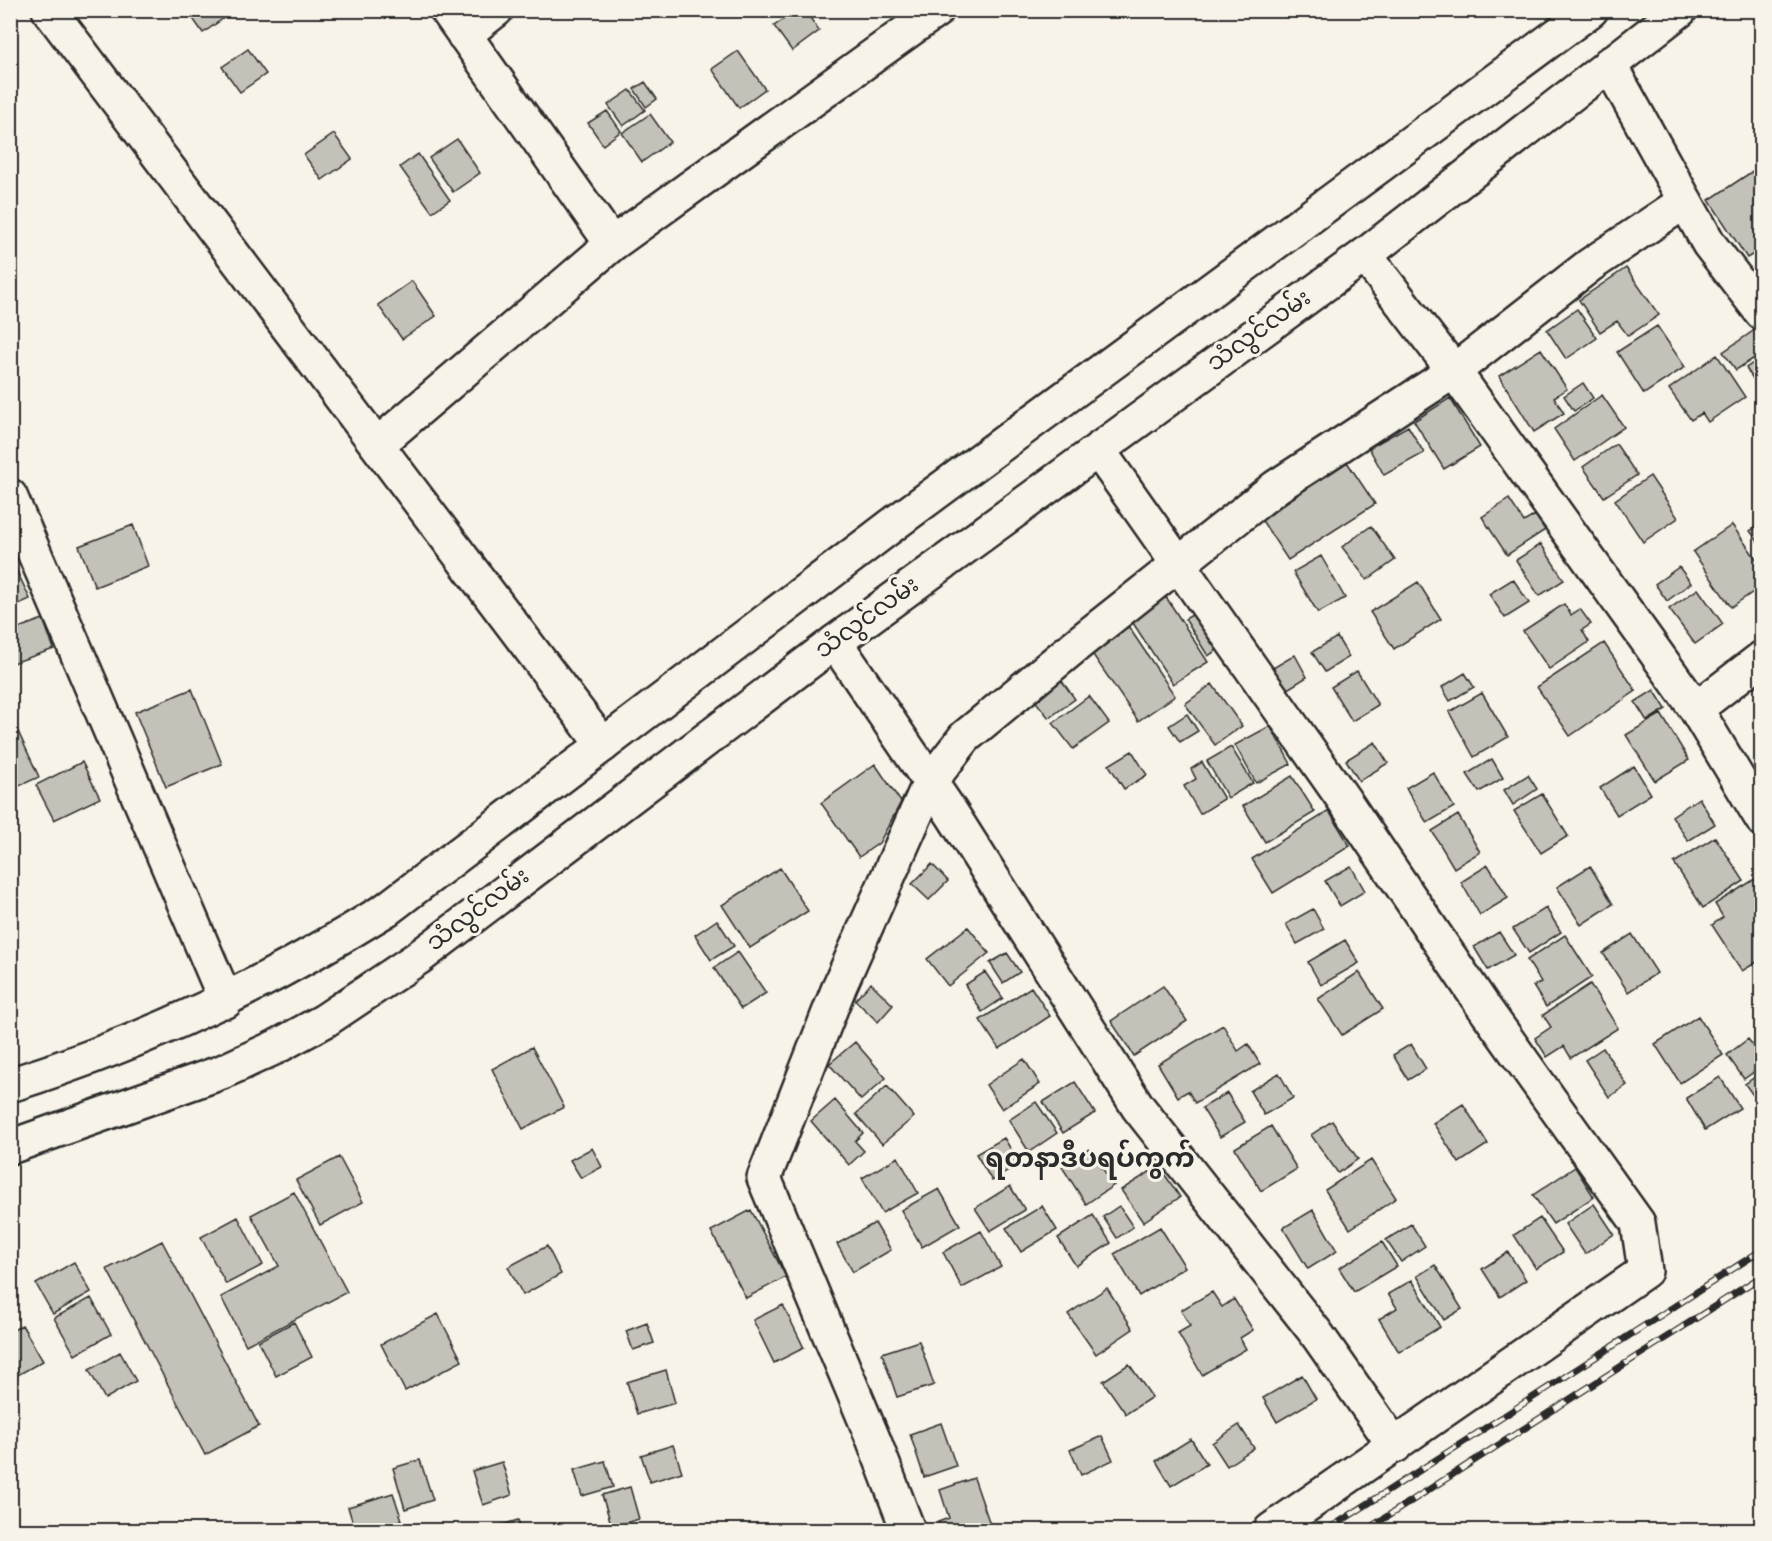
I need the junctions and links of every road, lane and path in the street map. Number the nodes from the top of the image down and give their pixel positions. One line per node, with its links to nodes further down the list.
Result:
1 (49, 10): 13 (street)
2 (496, 10): 6 (street)
3 (937, 10): 9 (street)
4 (1591, 10): 20 (street)
5 (1680, 10): 7 (street, သံလွင်လမ်း)
6 (455, 23): 9 (street)
7 (1609, 64): 8 (street); 10 (street, သံလွင်လမ်း)
8 (1684, 202): 11 (street); 12 (street)
9 (612, 244): 13 (street)
10 (1365, 255): 12 (street); 14 (street, သံလွင်လမ်း)
11 (1761, 313)
12 (1454, 371): 16 (street); 19 (street)
13 (377, 445): 20 (street)
14 (1098, 450): 16 (street); 17 (street, သံလွင်လမ်း)
15 (10, 496): 23 (street)
16 (1178, 564): 21 (street); 26 (street)
17 (835, 642): 21 (street); 25 (street, သံလွင်လမ်း)
18 (1761, 658): 19 (street)
19 (1696, 709): 22 (street)
20 (603, 744): 23 (street)
21 (930, 782): 26 (street); 27 (street)
22 (1761, 819)
23 (226, 1001): 24 (street)
24 (10, 1085)
25 (10, 1147)
26 (1395, 1446): 28 (street)
27 (908, 1530)
28 (1272, 1530)

